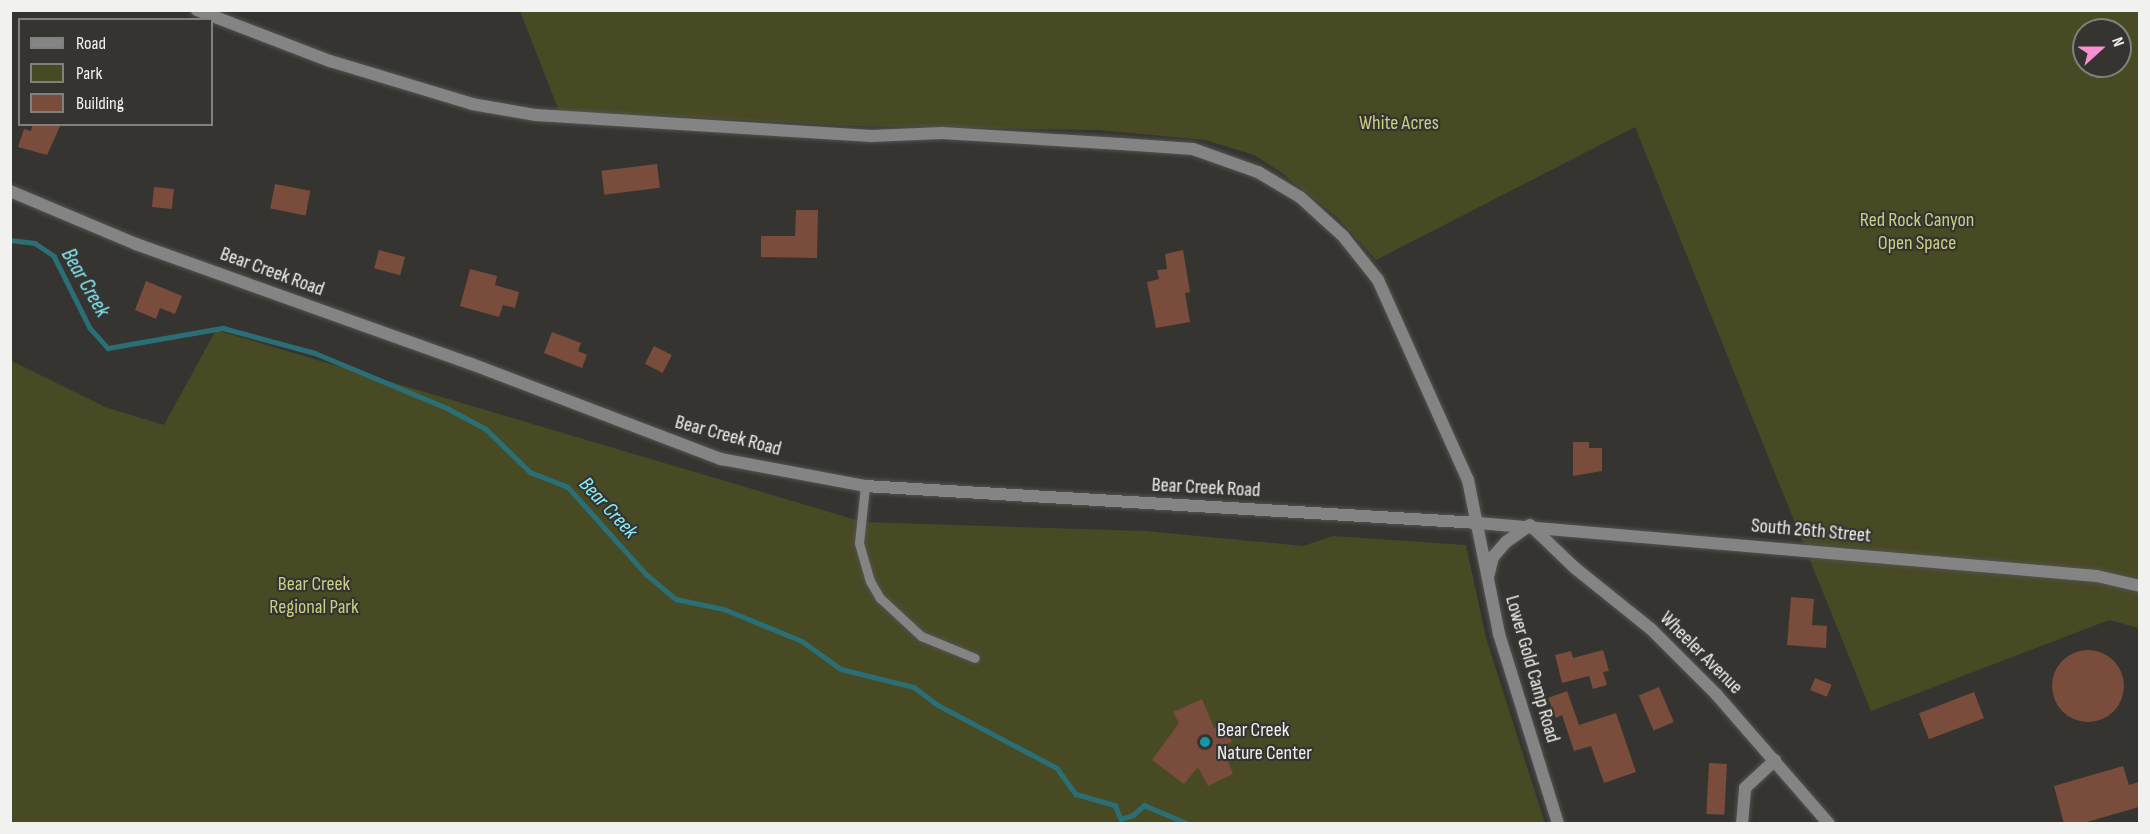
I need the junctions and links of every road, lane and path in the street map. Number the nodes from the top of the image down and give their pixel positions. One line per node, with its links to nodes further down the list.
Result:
1 (197, 10): 4 (street, Lower Gold Camp Road)
2 (10, 191): 3 (street, Bear Creek Road)
3 (865, 486): 4 (street, Bear Creek Road); 8 (lane)
4 (1478, 523): 5 (street, South 26th Street); 6 (street, Lower Gold Camp Road)
5 (1530, 525): 6 (street); 7 (street, South 26th Street); 9 (street, Wheeler Avenue)
6 (1486, 581): 10 (street, Lower Gold Camp Road)
7 (2139, 586)
8 (975, 658)
9 (1775, 760): 11 (street); 12 (street, Wheeler Avenue)
10 (1558, 824)
11 (1742, 824)
12 (1829, 824)

